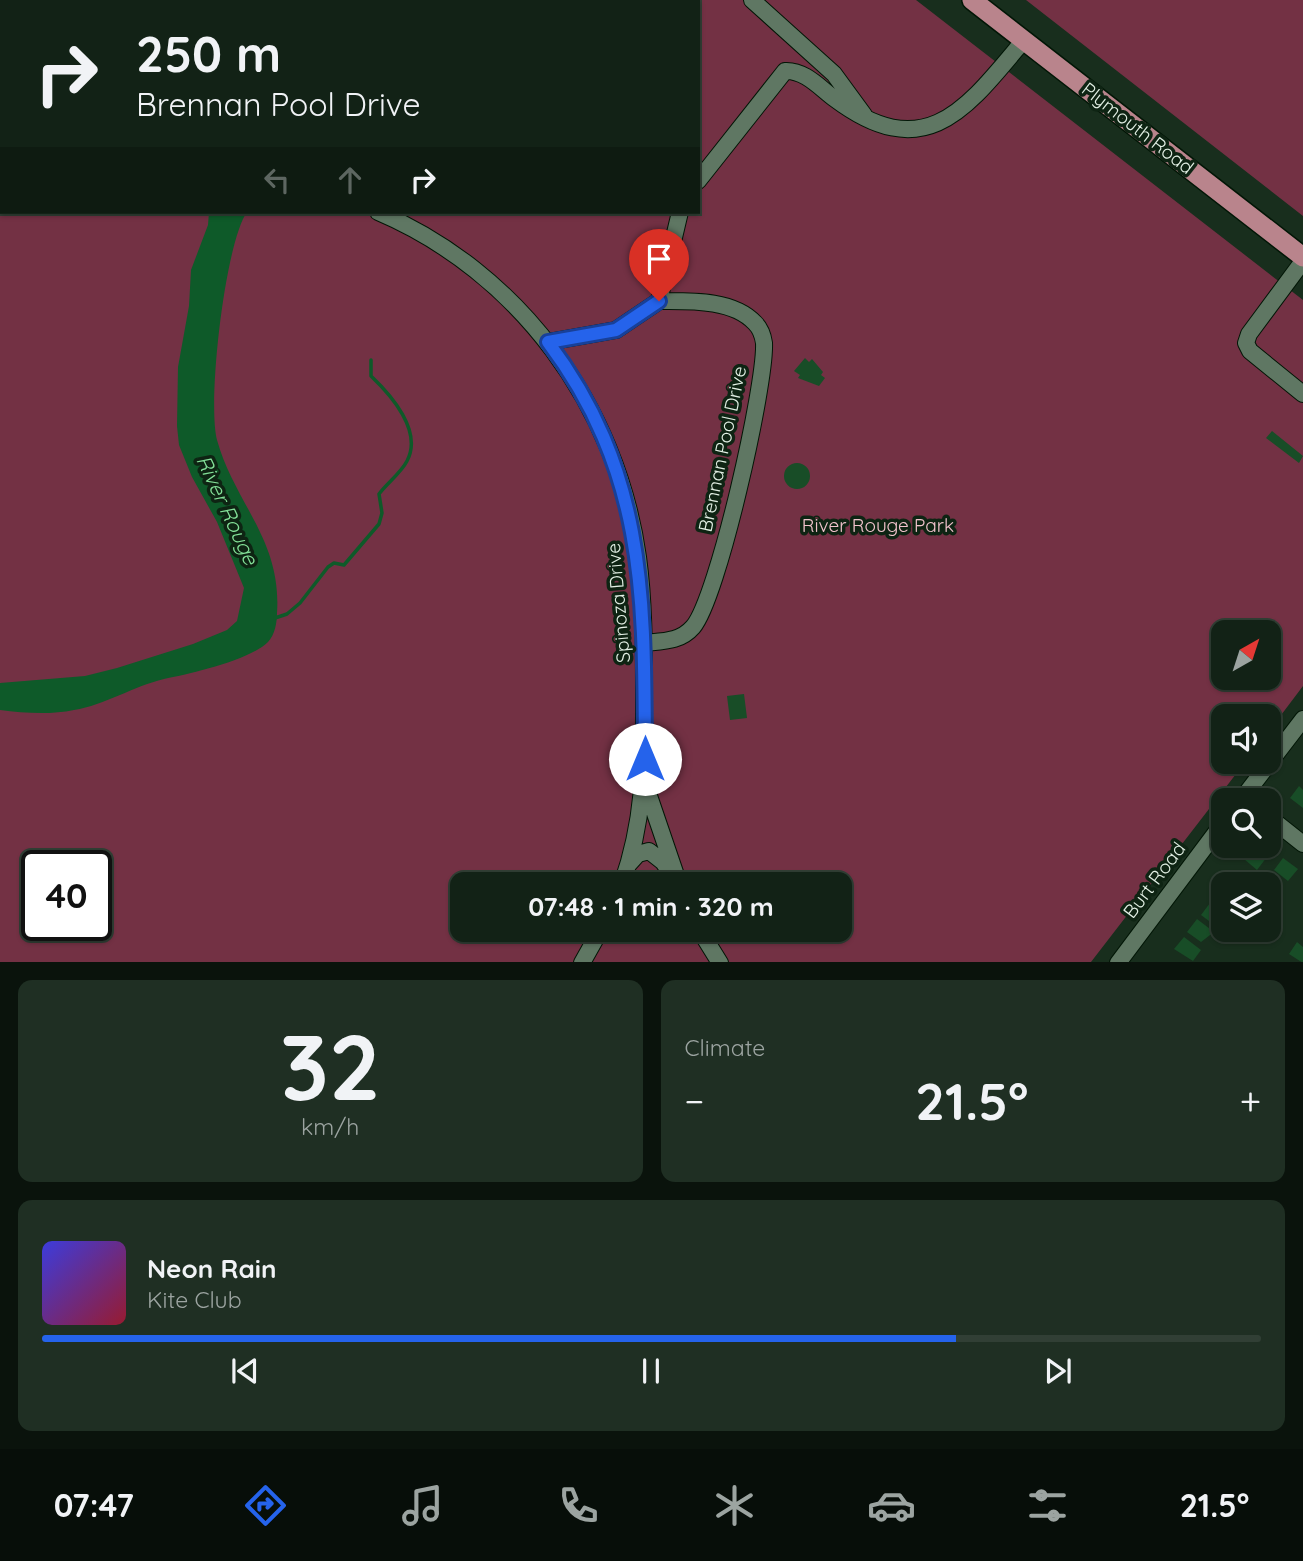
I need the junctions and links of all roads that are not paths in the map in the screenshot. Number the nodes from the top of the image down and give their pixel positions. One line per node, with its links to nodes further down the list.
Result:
1 (752, 0): 4 (street)
2 (972, 0): 3 (main road, Plymouth Road)
3 (1024, 40): 4 (street); 8 (main road, Plymouth Road)
4 (865, 117): 5 (street)
5 (700, 178)
6 (382, 214): 10 (street, Spinoza Drive)
7 (680, 214): 9 (street)
8 (1303, 259): 11 (street)
9 (659, 301): 10 (street); 12 (street, Brennan Pool Drive)
10 (548, 342): 12 (street, Spinoza Drive)
11 (1303, 394)
12 (644, 643): 14 (street, Spinoza Drive)
13 (1303, 719): 15 (street)
14 (645, 782): 19 (street, Spinoza Drive); 22 (street)
15 (1252, 788)
16 (1281, 827): 18 (street)
17 (1211, 839): 27 (street, Burt Road)
18 (1303, 844)
19 (629, 864): 20 (street, Spinoza Drive); 21 (street)
20 (626, 872)
21 (670, 872)
22 (674, 872)
23 (594, 942): 25 (street)
24 (707, 942): 26 (street)
25 (582, 962)
26 (720, 962)
27 (1118, 962)

